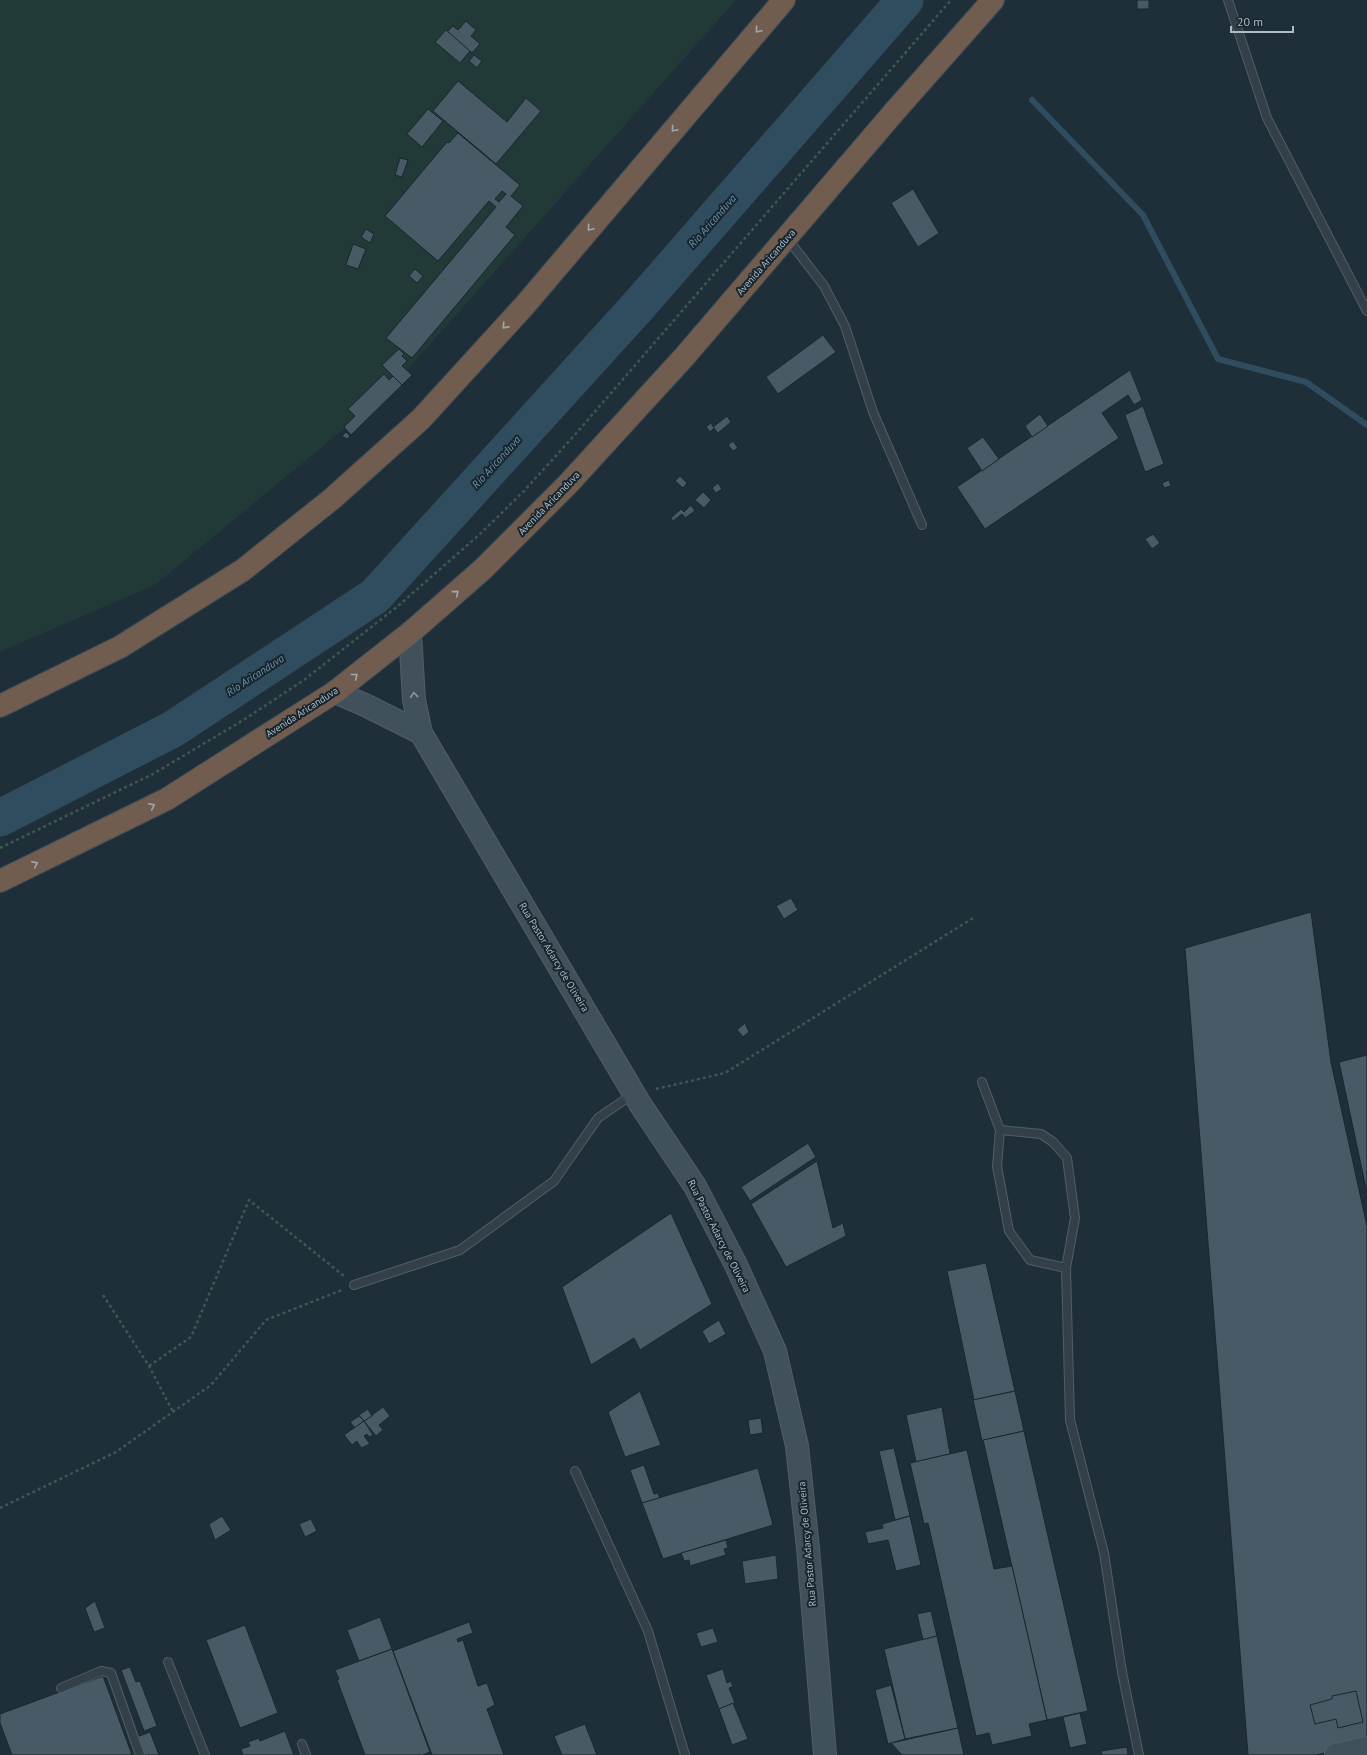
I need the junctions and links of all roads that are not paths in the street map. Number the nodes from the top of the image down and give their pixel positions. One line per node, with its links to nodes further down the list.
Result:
1 (784, 0): 9 (highway, one-way to 9)
2 (993, 0): 4 (highway, Avenida Aricanduva)
3 (1228, 0): 5 (lane)
4 (787, 237): 6 (lane); 7 (highway, Avenida Aricanduva, one-way to 4)
5 (1367, 311)
6 (922, 525)
7 (410, 634): 8 (highway, Avenida Aricanduva, one-way to 7); 10 (street, Rua Pastor Adarcy de Oliveira, one-way to 7)
8 (335, 692): 10 (street); 11 (highway, Avenida Aricanduva, one-way to 8)
9 (0, 706)
10 (421, 733): 13 (street, Rua Pastor Adarcy de Oliveira)
11 (0, 881)
12 (982, 1082): 14 (lane)
13 (634, 1093): 16 (lane); 26 (street, Rua Pastor Adarcy de Oliveira)
14 (1000, 1130): 15 (lane); 15 (lane)
15 (1066, 1268): 27 (lane)
16 (354, 1285)
17 (576, 1471): 25 (lane)
18 (168, 1662): 23 (lane)
19 (61, 1688): 22 (lane)
20 (302, 1744): 24 (lane)
21 (1367, 1748): 28 (street)
22 (140, 1755)
23 (205, 1755)
24 (306, 1755)
25 (685, 1755)
26 (825, 1755)
27 (1139, 1755)
28 (1336, 1755)

